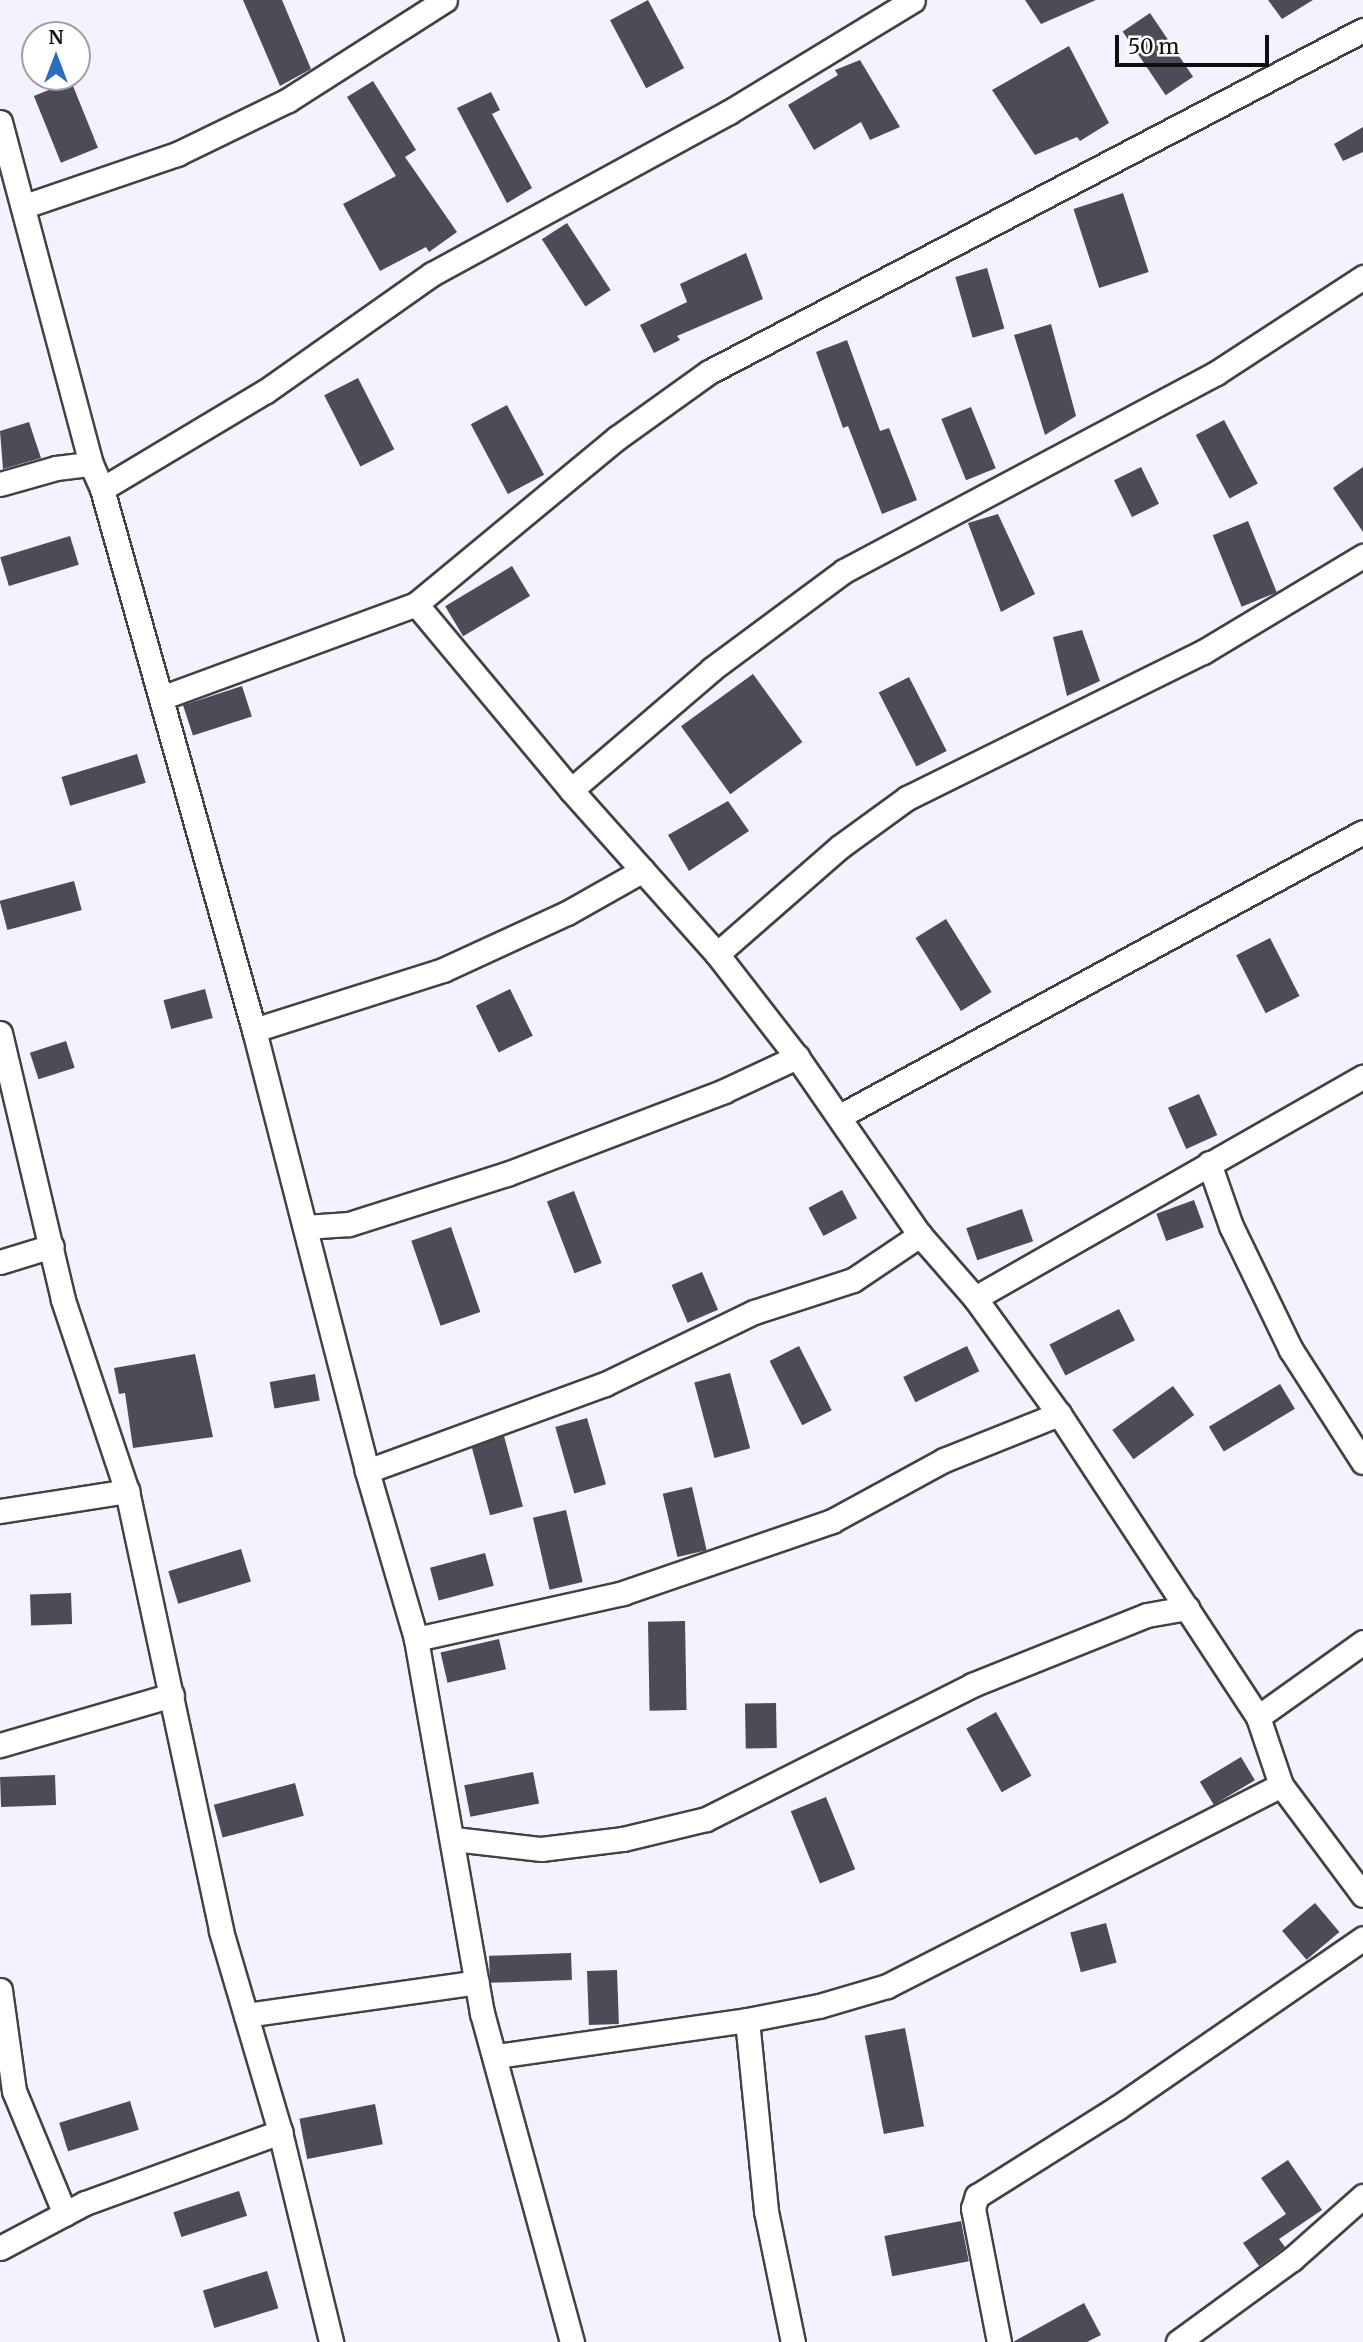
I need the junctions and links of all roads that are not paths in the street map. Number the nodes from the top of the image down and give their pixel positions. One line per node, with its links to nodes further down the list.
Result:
1 (444, 0): 5 (street)
2 (913, 0): 9 (street)
3 (1363, 30): 11 (street)
4 (0, 122): 5 (street)
5 (25, 206): 7 (street)
6 (1363, 278): 13 (street)
7 (91, 464): 8 (street); 9 (street)
8 (0, 484)
9 (102, 488): 12 (street)
10 (1363, 556): 16 (street)
11 (416, 604): 12 (street); 13 (street)
12 (161, 698): 17 (street)
13 (571, 790): 15 (street)
14 (1363, 832): 21 (street)
15 (643, 870): 16 (street); 17 (street)
16 (717, 954): 19 (street)
17 (254, 1030): 23 (street)
18 (0, 1032): 25 (street)
19 (797, 1057): 21 (street); 23 (street)
20 (1363, 1077): 22 (street)
21 (840, 1116): 24 (street)
22 (1209, 1163): 27 (street); 29 (street)
23 (305, 1227): 30 (street)
24 (920, 1235): 27 (street); 30 (street)
25 (52, 1246): 26 (street); 31 (street)
26 (0, 1262)
27 (975, 1298): 28 (street)
28 (1059, 1414): 33 (street); 34 (street)
29 (1363, 1462)
30 (366, 1471): 34 (street)
31 (127, 1491): 32 (street); 36 (street)
32 (0, 1511)
33 (1187, 1608): 37 (street); 40 (street)
34 (416, 1639): 40 (street)
35 (1363, 1642): 37 (street)
36 (172, 1695): 38 (street); 45 (street)
37 (1258, 1717): 39 (street)
38 (0, 1745)
39 (1281, 1785): 41 (street); 46 (street)
40 (454, 1839): 43 (street)
41 (1363, 1895)
42 (1363, 1938): 55 (street)
43 (477, 1982): 45 (street); 47 (street)
44 (0, 1990): 50 (street)
45 (246, 2015): 48 (street)
46 (747, 2020): 47 (street); 54 (street)
47 (497, 2056): 53 (street)
48 (280, 2132): 50 (street); 52 (street)
49 (1363, 2196): 56 (street)
50 (65, 2214): 51 (street)
51 (0, 2248)
52 (331, 2342)
53 (572, 2342)
54 (793, 2342)
55 (999, 2342)
56 (1178, 2342)

